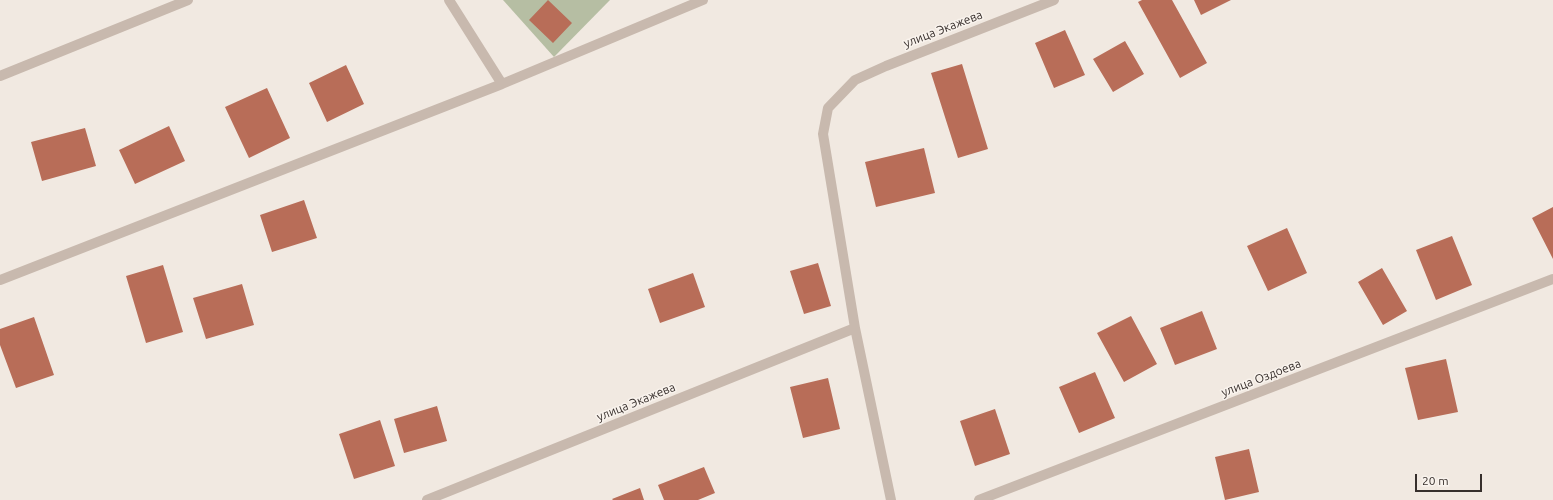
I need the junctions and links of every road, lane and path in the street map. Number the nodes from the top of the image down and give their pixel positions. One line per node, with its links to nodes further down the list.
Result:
1 (188, 0): 5 (street)
2 (449, 0): 6 (street)
3 (703, 0): 6 (street)
4 (1054, 0): 9 (street, улица Экажева)
5 (0, 76)
6 (502, 84): 7 (street)
7 (0, 280)
8 (1553, 280): 12 (street, улица Оздоева)
9 (855, 328): 10 (street, улица Экажева); 11 (street, улица Экажева)
10 (427, 500)
11 (891, 500)
12 (979, 500)

